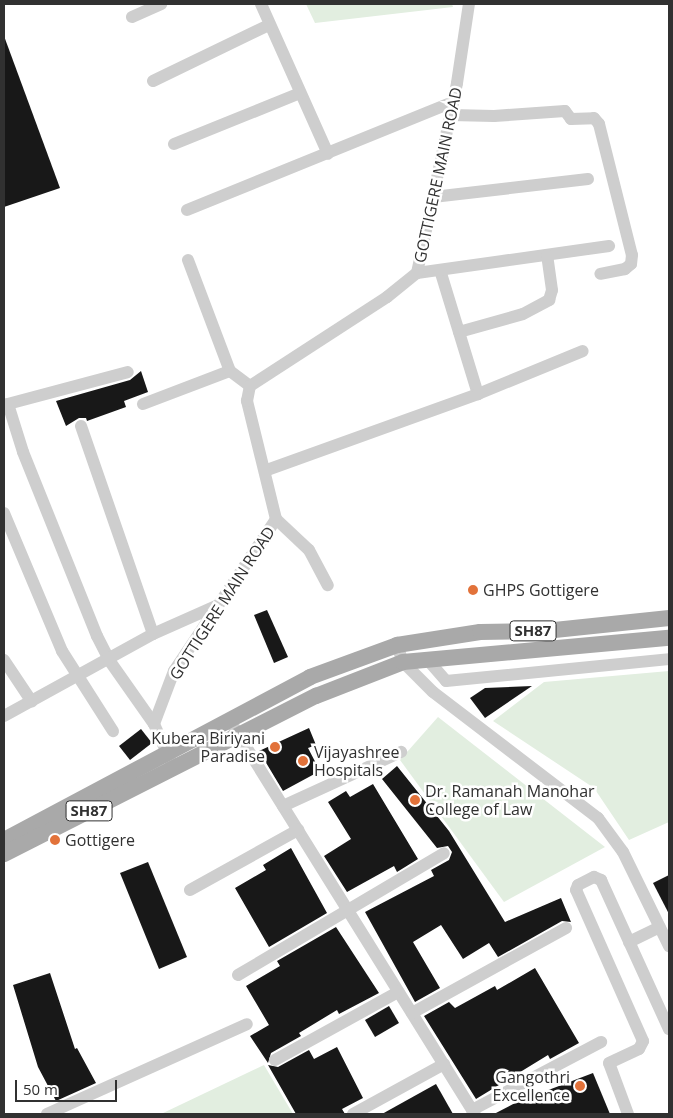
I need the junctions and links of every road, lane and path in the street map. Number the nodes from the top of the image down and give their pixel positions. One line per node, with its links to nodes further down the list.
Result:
1 (161, 4): 4 (street)
2 (261, 4): 5 (street)
3 (469, 4): 8 (street, GOTTIGERE MAIN ROAD)
4 (132, 17)
5 (270, 25): 6 (street); 7 (street)
6 (153, 81)
7 (300, 93): 9 (street); 10 (street)
8 (452, 108): 10 (street); 12 (street, GOTTIGERE MAIN ROAD); 19 (street)
9 (174, 144)
10 (328, 154): 13 (street)
11 (588, 179): 12 (street)
12 (433, 197): 18 (street, GOTTIGERE MAIN ROAD)
13 (187, 210)
14 (608, 246): 15 (street)
15 (548, 255): 17 (street); 20 (street)
16 (188, 260): 22 (street)
17 (440, 270): 18 (street); 20 (street)
18 (417, 274): 24 (street, GOTTIGERE MAIN ROAD)
19 (600, 274)
20 (459, 332): 25 (street)
21 (583, 351): 25 (street)
22 (230, 371): 24 (street); 26 (street)
23 (128, 372): 27 (street)
24 (250, 386): 29 (street, GOTTIGERE MAIN ROAD)
25 (478, 394): 29 (street)
26 (143, 404)
27 (6, 405): 40 (street)
28 (81, 426): 35 (street)
29 (267, 470): 31 (street, GOTTIGERE MAIN ROAD)
30 (4, 513): 43 (street)
31 (276, 519): 32 (street); 33 (street, GOTTIGERE MAIN ROAD)
32 (328, 585)
33 (216, 606): 35 (street); 47 (street, GOTTIGERE MAIN ROAD)
34 (669, 618): 37 (main road, SH87)
35 (153, 634): 40 (street)
36 (669, 638): 41 (main road)
37 (397, 645): 42 (street); 46 (main road, SH87)
38 (669, 659): 41 (street)
39 (4, 660): 44 (street)
40 (109, 660): 43 (street); 47 (street)
41 (427, 660): 42 (main road)
42 (403, 662): 49 (main road, SH87); 59 (street)
43 (77, 678): 44 (street); 48 (street)
44 (32, 702): 45 (street)
45 (4, 716)
46 (230, 722): 49 (street); 51 (main road, SH87)
47 (154, 724): 51 (street)
48 (113, 732)
49 (239, 736): 51 (main road, SH87); 52 (street)
50 (401, 752): 52 (street)
51 (171, 762): 54 (main road, SH87); 56 (main road, SH87)
52 (283, 806): 53 (street)
53 (298, 830): 57 (street); 58 (street)
54 (4, 840)
55 (444, 853): 58 (street)
56 (4, 854)
57 (190, 890)
58 (347, 909): 63 (street); 64 (street)
59 (660, 927): 61 (street); 62 (street)
60 (566, 928): 65 (street)
61 (629, 942): 67 (street); 74 (street)
62 (669, 946)
63 (238, 975)
64 (398, 992): 65 (street); 69 (street)
65 (412, 1013): 70 (street)
66 (247, 1024): 72 (street)
67 (669, 1030)
68 (601, 1042): 71 (street)
69 (275, 1060)
70 (444, 1064): 71 (street); 73 (street)
71 (474, 1112)
72 (47, 1114)
73 (353, 1114)
74 (628, 1114)

